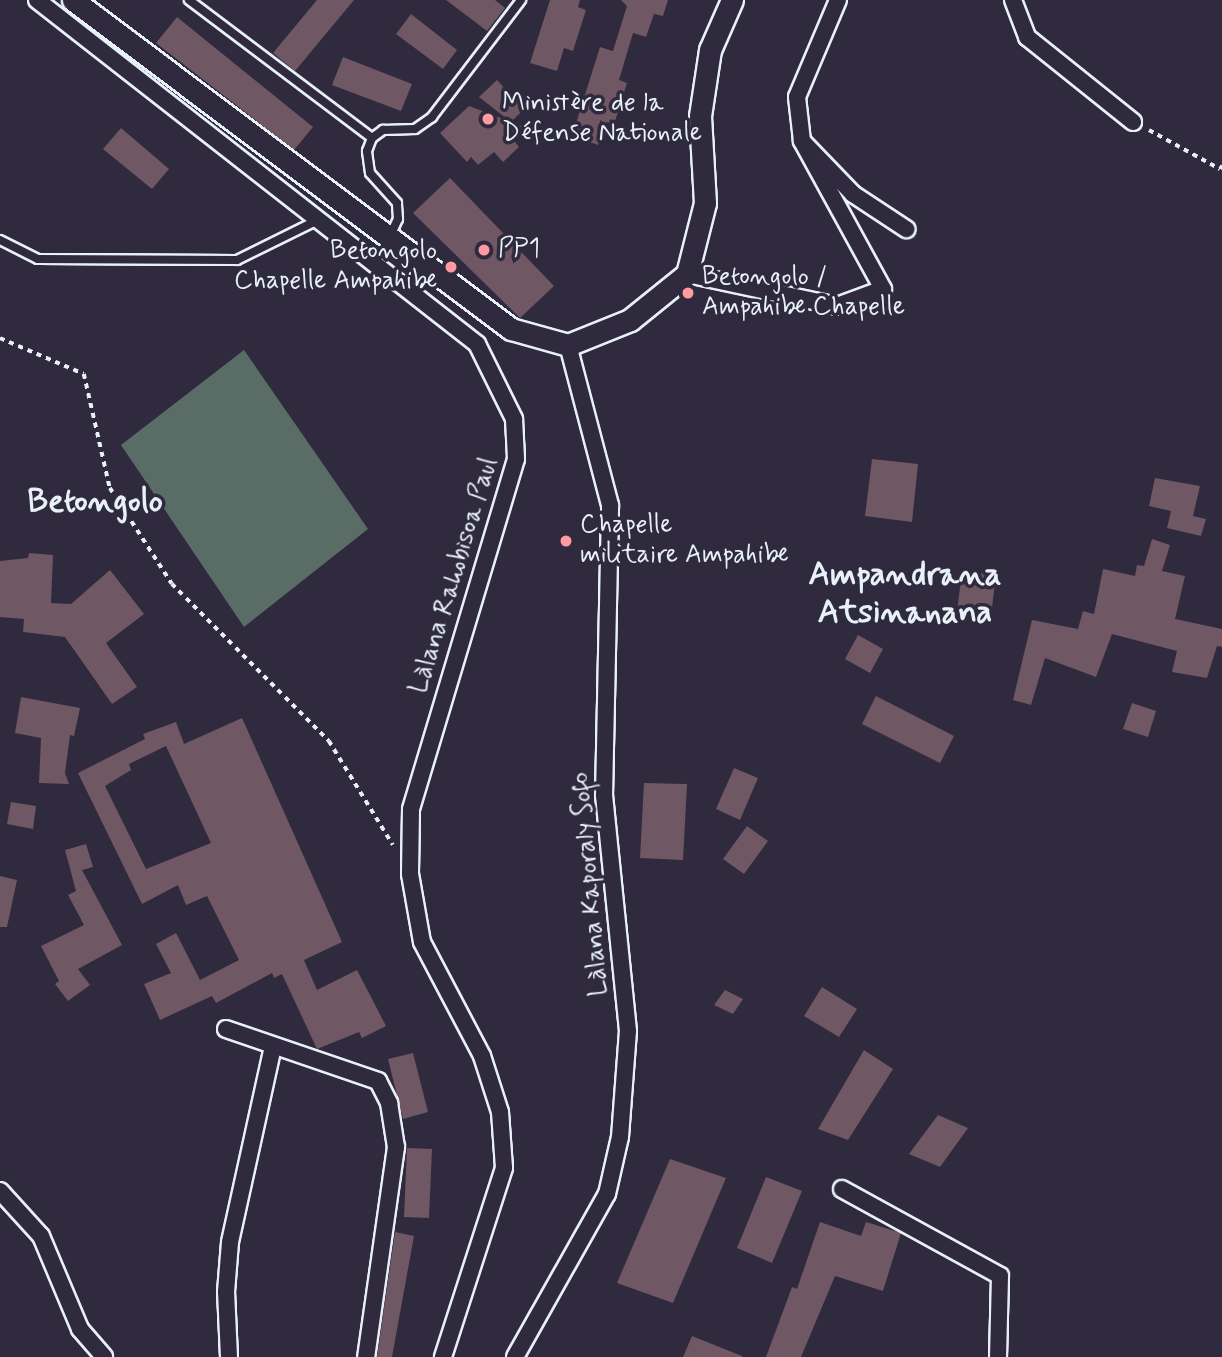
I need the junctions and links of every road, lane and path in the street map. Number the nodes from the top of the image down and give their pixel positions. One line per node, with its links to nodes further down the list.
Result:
1 (37, 0): 12 (street, Làlana Rahobisoa Paul)
2 (73, 0): 14 (street)
3 (189, 0): 9 (lane)
4 (521, 0): 9 (lane)
5 (732, 0): 16 (street)
6 (838, 0): 10 (street)
7 (1013, 0): 8 (street)
8 (1133, 122): 11 (path)
9 (372, 138): 14 (lane)
10 (802, 141): 13 (street); 16 (street)
11 (1222, 166)
12 (318, 220): 15 (lane); 19 (street, Làlana Rahobisoa Paul)
13 (906, 229)
14 (390, 236): 18 (street)
15 (0, 240)
16 (687, 275): 18 (street)
17 (0, 338): 19 (path)
18 (568, 345): 28 (street, Làlana Kaporaly Sofo)
19 (410, 874): 27 (street, Làlana Rahobisoa Paul)
20 (226, 1029): 21 (street)
21 (274, 1046): 25 (street); 26 (street)
22 (842, 1189): 29 (street)
23 (0, 1191): 24 (street)
24 (104, 1357)
25 (229, 1357)
26 (366, 1357)
27 (443, 1357)
28 (515, 1357)
29 (998, 1357)

